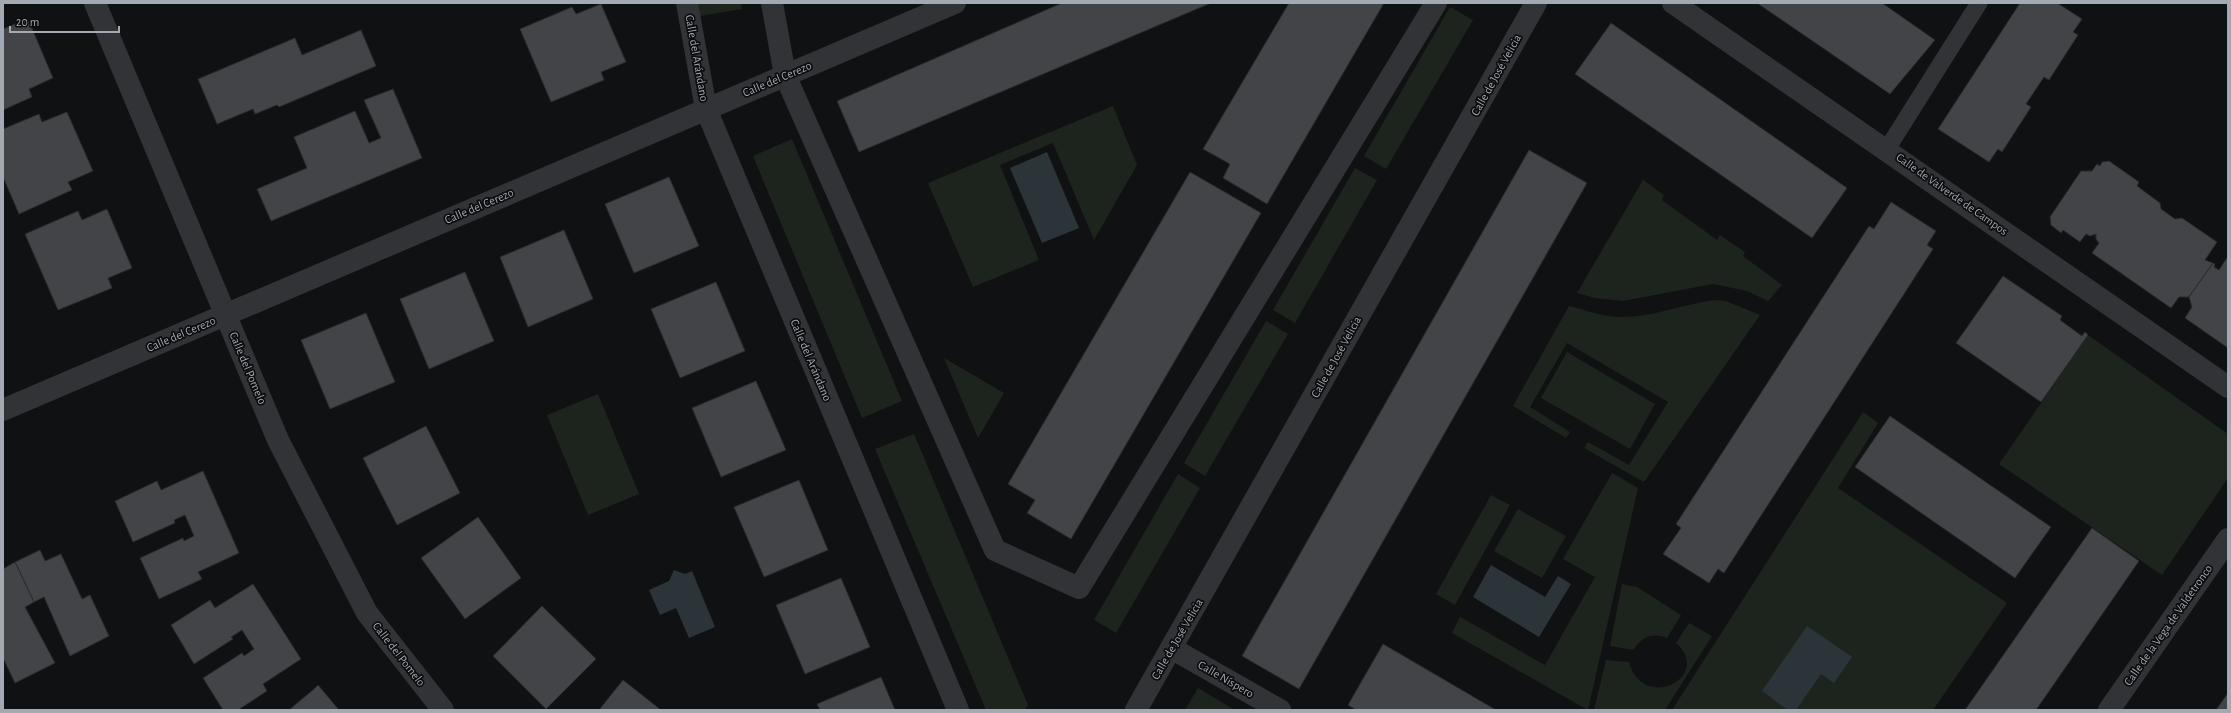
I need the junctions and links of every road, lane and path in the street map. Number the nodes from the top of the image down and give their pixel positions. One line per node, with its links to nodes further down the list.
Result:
1 (95, 3): 12 (street, Calle del Pomelo)
2 (687, 3): 10 (street, Calle del Arándano)
3 (772, 3): 9 (street)
4 (955, 3): 9 (street, Calle del Cerezo)
5 (1436, 3): 9 (street)
6 (1536, 3): 16 (street, Calle de José Velicia)
7 (1673, 3): 11 (street, Calle de Valverde de Campos)
8 (1979, 3): 11 (lane)
9 (785, 76): 10 (street, Calle del Cerezo)
10 (706, 109): 12 (street, Calle del Cerezo); 18 (street, Calle del Arándano)
11 (1887, 149): 13 (street, Calle de Valverde de Campos)
12 (225, 315): 14 (street, Calle del Cerezo); 17 (street, Calle del Pomelo)
13 (2228, 387)
14 (3, 410)
15 (2228, 539): 21 (street, Calle de la Vega de Valdetronco)
16 (1172, 648): 19 (street, Calle de José Velicia); 20 (street, Calle Níspero)
17 (444, 710)
18 (958, 710)
19 (1136, 710)
20 (1280, 710)
21 (2108, 710)

